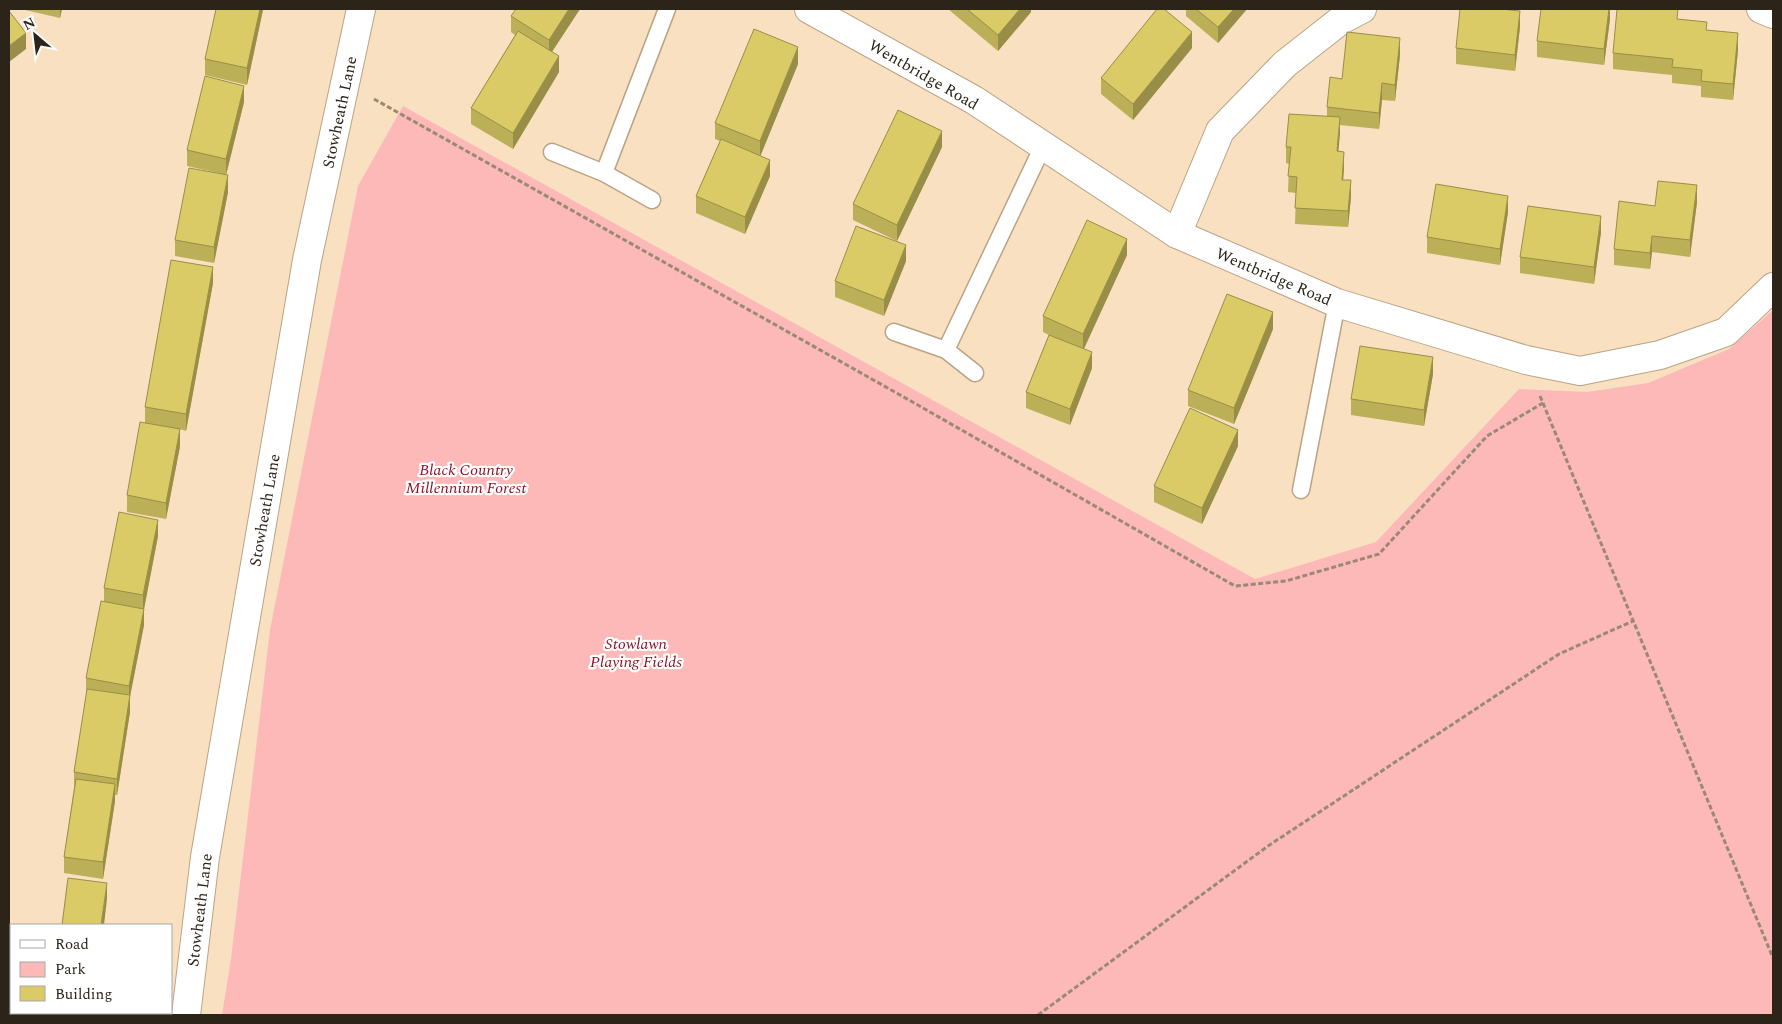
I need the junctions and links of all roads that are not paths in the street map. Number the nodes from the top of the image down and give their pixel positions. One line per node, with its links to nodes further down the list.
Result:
1 (361, 9): 18 (street, Stowheath Lane)
2 (667, 9): 9 (lane)
3 (809, 9): 7 (street, Wentbridge Road)
4 (1362, 9): 11 (street)
5 (1761, 9): 6 (street)
6 (1773, 14)
7 (1043, 146): 11 (street, Wentbridge Road); 15 (lane)
8 (552, 152): 9 (lane)
9 (604, 173): 10 (lane)
10 (652, 200)
11 (1177, 234): 13 (street, Wentbridge Road)
12 (1773, 288): 13 (street, Wentbridge Road)
13 (1338, 303): 17 (lane)
14 (894, 332): 15 (lane)
15 (946, 350): 16 (lane)
16 (975, 373)
17 (1301, 490)
18 (186, 1015)

